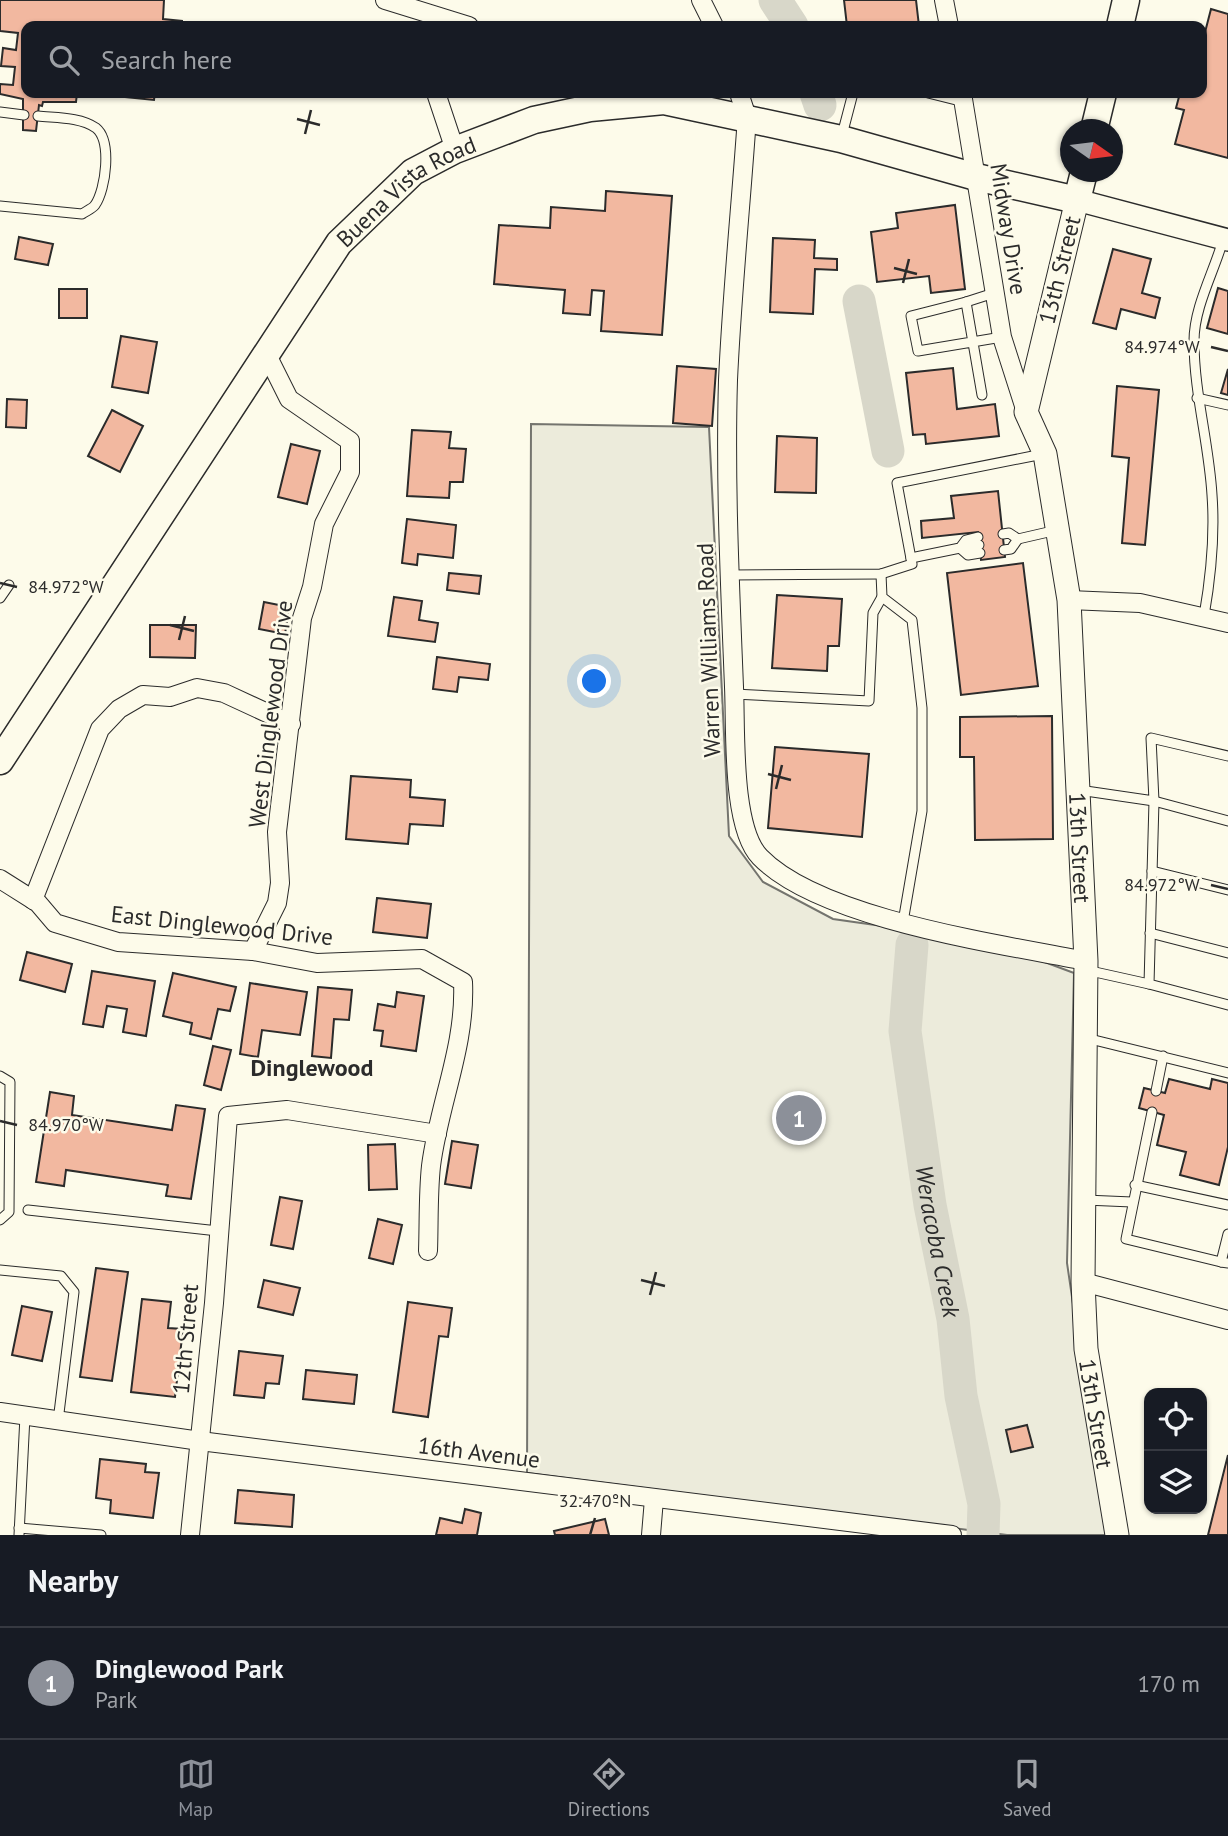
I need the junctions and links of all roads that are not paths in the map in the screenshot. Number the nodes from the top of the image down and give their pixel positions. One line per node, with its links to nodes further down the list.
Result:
1 (385, 0): 5 (street)
2 (701, 0): 8 (street)
3 (944, 0): 9 (street)
4 (1126, 0): 10 (main road)
5 (407, 8): 6 (street); 7 (street)
6 (411, 21)
7 (452, 21)
8 (712, 21)
9 (948, 21)
10 (1121, 21)
11 (438, 98): 23 (street)
12 (651, 98): 23 (main road, Buena Vista Road)
13 (668, 98): 17 (main road, Buena Vista Road)
14 (852, 98): 22 (lane)
15 (963, 98): 24 (street, Midway Drive)
16 (1102, 98): 21 (main road)
17 (743, 105): 22 (main road, Buena Vista Road); 44 (street, Warren Williams Road)
18 (0, 113): 19 (lane)
19 (24, 115)
20 (38, 116): 27 (lane)
21 (1097, 119)
22 (841, 139): 24 (main road, Buena Vista Road)
23 (455, 150): 33 (main road, Buena Vista Road)
24 (976, 177): 26 (main road, Buena Vista Road); 29 (street, Midway Drive)
25 (1082, 182): 26 (main road, 13th Street)
26 (1077, 200): 28 (street); 37 (main road, 13th Street)
27 (0, 206)
28 (1226, 239): 35 (lane)
29 (994, 293): 30 (lane); 31 (street, Midway Drive)
30 (966, 302): 32 (lane); 32 (lane)
31 (1002, 337): 32 (lane); 37 (street, Midway Drive)
32 (973, 342): 34 (lane)
33 (267, 355): 52 (street, West Dinglewood Drive); 54 (main road, Buena Vista Road)
34 (982, 395)
35 (1197, 398): 36 (lane); 49 (lane)
36 (1228, 405)
37 (1026, 412): 38 (main road, 13th Street)
38 (1045, 454): 39 (main road, 13th Street); 42 (lane)
39 (1057, 530): 40 (lane); 48 (main road, 13th Street)
40 (1018, 539): 40 (lane)
41 (960, 548): 41 (lane); 42 (lane)
42 (911, 558): 43 (lane)
43 (881, 574): 44 (lane); 46 (lane)
44 (730, 575): 51 (street, Warren Williams Road)
45 (9, 585): 47 (lane)
46 (882, 597): 51 (lane); 62 (lane)
47 (0, 598)
48 (1069, 600): 49 (street); 55 (main road, 13th Street)
49 (1204, 616): 50 (street)
50 (1228, 623)
51 (734, 694): 62 (street, Warren Williams Road)
52 (291, 724): 61 (street); 64 (street, West Dinglewood Drive)
53 (1228, 756): 56 (lane)
54 (0, 761)
55 (1079, 790): 56 (lane); 66 (main road, 13th Street)
56 (1154, 801): 57 (lane); 58 (lane)
57 (1228, 821)
58 (1152, 871): 60 (lane); 63 (lane)
59 (0, 879): 61 (street, East Dinglewood Drive)
60 (1228, 890)
61 (33, 900): 64 (street, East Dinglewood Drive)
62 (903, 922): 66 (street, Warren Williams Road)
63 (1150, 933): 65 (lane); 67 (lane)
64 (253, 950): 75 (street, East Dinglewood Drive)
65 (1228, 953)
66 (1086, 965): 67 (lane); 69 (main road, 13th Street)
67 (1149, 984): 68 (lane)
68 (1228, 1005)
69 (1086, 1038): 70 (lane); 77 (main road, 13th Street)
70 (1163, 1056): 71 (lane); 73 (lane)
71 (1228, 1073)
72 (0, 1076): 81 (lane)
73 (1156, 1091)
74 (1152, 1112): 76 (lane)
75 (437, 1134): 82 (street, 12th Street); 84 (street, East Dinglewood Drive)
76 (1135, 1185): 78 (lane); 79 (lane)
77 (1084, 1200): 78 (lane); 87 (main road, 13th Street)
78 (1132, 1202): 85 (lane)
79 (1228, 1205)
80 (28, 1210): 82 (lane)
81 (0, 1220)
82 (218, 1231): 92 (street, 12th Street)
83 (1228, 1234): 85 (lane)
84 (428, 1251)
85 (1225, 1263)
86 (0, 1270): 91 (lane)
87 (1083, 1282): 88 (street); 99 (main road, 13th Street)
88 (1228, 1320)
89 (0, 1412): 90 (street, 16th Avenue)
90 (25, 1416): 91 (street, 16th Avenue); 94 (lane)
91 (58, 1421): 92 (street, 16th Avenue)
92 (200, 1441): 93 (street, 16th Avenue); 97 (street, 12th Street)
93 (654, 1499): 95 (street, 16th Avenue); 98 (street)
94 (19, 1531): 96 (lane)
95 (941, 1534)
96 (101, 1535)
97 (190, 1535)
98 (651, 1535)
99 (1117, 1535)

